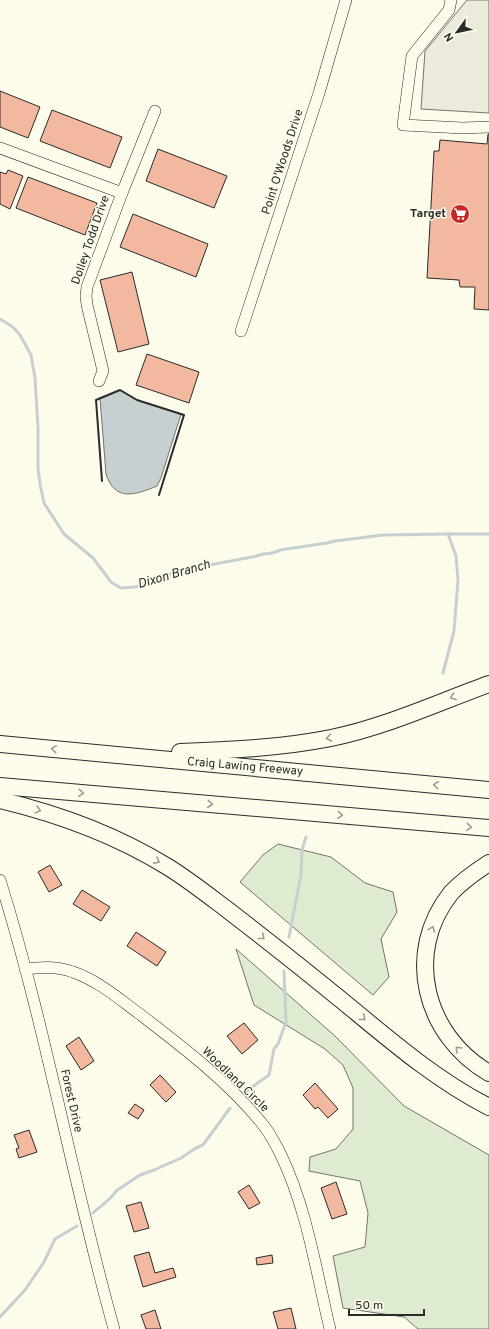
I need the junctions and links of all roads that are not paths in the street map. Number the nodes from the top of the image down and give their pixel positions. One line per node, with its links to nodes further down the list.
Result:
1 (346, 0): 7 (street, Point O'Woods Drive)
2 (451, 0): 4 (street)
3 (155, 111): 6 (street, Dolley Todd Drive)
4 (489, 127)
5 (0, 148): 6 (street)
6 (122, 193): 8 (street, Dolley Todd Drive)
7 (240, 331)
8 (99, 381)
9 (489, 684): 11 (highway, one-way to 11)
10 (0, 744): 11 (highway, Craig Lawing Freeway, one-way to 10)
11 (121, 755): 13 (highway, Craig Lawing Freeway, one-way to 11)
12 (0, 786): 15 (highway, one-way to 15)
13 (489, 790)
14 (0, 800): 20 (highway, one-way to 20)
15 (489, 828)
16 (489, 863): 19 (highway, one-way to 16)
17 (0, 880): 18 (street, Forest Drive)
18 (25, 969): 21 (street, Forest Drive); 22 (street, Woodland Circle)
19 (489, 1073)
20 (489, 1107)
21 (114, 1329)
22 (330, 1329)

